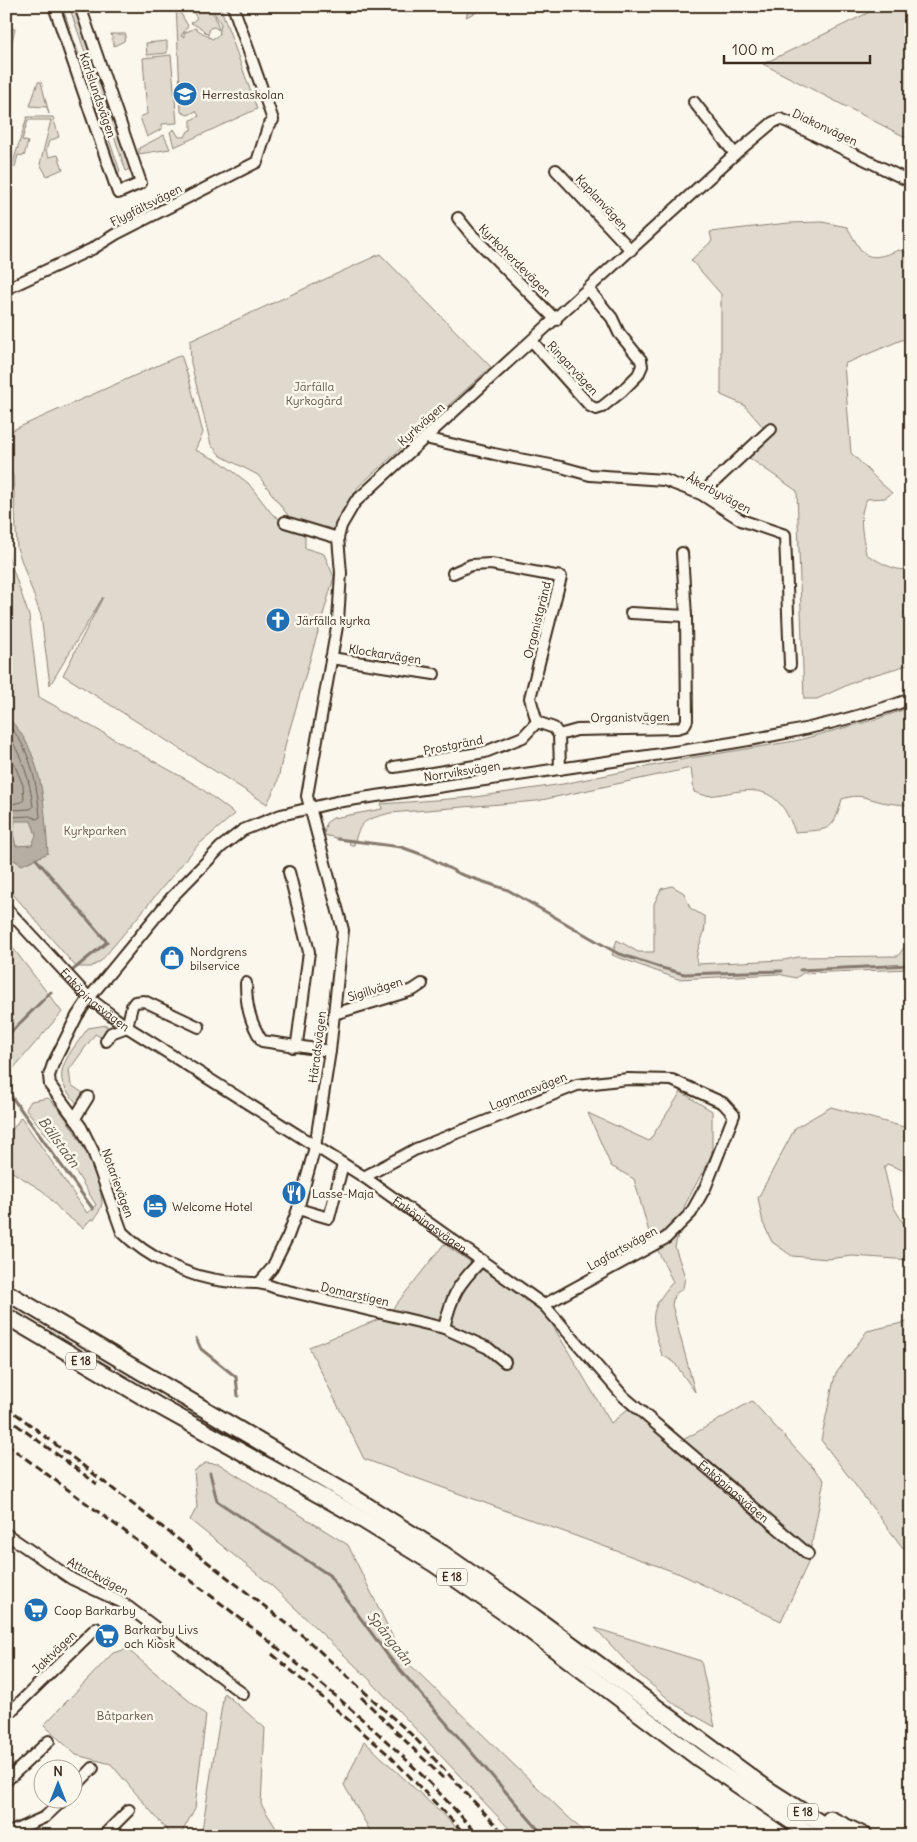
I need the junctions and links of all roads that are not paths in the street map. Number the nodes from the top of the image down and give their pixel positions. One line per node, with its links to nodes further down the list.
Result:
1 (54, 6): 9 (street, Karlslundsvägen)
2 (80, 6): 8 (street, Karlslundsvägen)
3 (233, 6): 12 (street, Flygfältsvägen)
4 (694, 102): 5 (street)
5 (735, 154): 7 (street, Diakonvägen); 11 (street, Kyrkvägen)
6 (556, 170): 11 (street, Kaplanvägen)
7 (911, 182)
8 (141, 183): 9 (street, Flygfältsvägen)
9 (118, 193)
10 (458, 218): 14 (street, Kyrkoherdevägen)
11 (631, 250): 13 (street, Kyrkvägen)
12 (6, 289)
13 (589, 290): 14 (street, Kyrkvägen); 15 (street, Ringarvägen)
14 (556, 320): 15 (street, Kyrkvägen)
15 (532, 341): 17 (street, Kyrkvägen)
16 (771, 428): 18 (street)
17 (425, 438): 18 (street, Åkerbyvägen); 20 (street, Kyrkvägen)
18 (701, 494): 26 (street, Åkerbyvägen)
19 (285, 522): 20 (street)
20 (338, 538): 25 (street, Kyrkvägen)
21 (682, 553): 24 (street, Organistvägen)
22 (453, 573): 29 (street, Organistgränd)
23 (631, 613): 24 (street)
24 (686, 616): 30 (street, Organistvägen)
25 (331, 658): 27 (street, Klockarvägen); 33 (street, Kyrkvägen)
26 (790, 664)
27 (434, 674)
28 (911, 699): 32 (street, Norrviksvägen)
29 (537, 722): 30 (street); 31 (street, Prostgränd)
30 (560, 735): 32 (street)
31 (394, 766)
32 (560, 768): 33 (street, Norrviksvägen)
33 (309, 807): 38 (street, Norrviksvägen); 39 (street, Häradsvägen)
34 (289, 872): 43 (street)
35 (6, 908): 38 (street, Enköpingsvägen)
36 (246, 983): 43 (street)
37 (422, 984): 39 (street, Sigillvägen)
38 (89, 998): 40 (street, Enköpingsvägen); 45 (street, Norrviksvägen)
39 (334, 1014): 44 (street, Häradsvägen)
40 (127, 1026): 41 (street); 42 (street); 49 (street, Enköpingsvägen)
41 (199, 1027)
42 (106, 1041)
43 (293, 1047): 44 (street)
44 (330, 1051): 49 (street, Häradsvägen)
45 (53, 1064): 48 (street, Notarievägen)
46 (88, 1097): 48 (street)
47 (734, 1115): 51 (street, Lagmansvägen); 56 (street, Lagfartsvägen)
48 (75, 1118): 54 (street, Notarievägen)
49 (315, 1147): 50 (street, Enköpingsvägen); 52 (street, Häradsvägen)
50 (343, 1164): 51 (street, Enköpingsvägen); 52 (street)
51 (364, 1177): 53 (street, Enköpingsvägen)
52 (298, 1209): 54 (street, Häradsvägen)
53 (482, 1260): 56 (street, Enköpingsvägen); 58 (street)
54 (261, 1282): 58 (street, Domarstigen)
55 (6, 1292): 69 (highway, E 18)
56 (544, 1305): 61 (street, Enköpingsvägen)
57 (6, 1316): 72 (highway, E 18)
58 (444, 1328): 59 (street, Domarstigen)
59 (505, 1362)
60 (6, 1534): 63 (street, Attackvägen)
61 (808, 1554)
62 (96, 1628): 64 (street, Jaktvägen)
63 (243, 1694)
64 (6, 1713)
65 (49, 1741): 68 (street)
66 (93, 1768): 67 (street)
67 (82, 1780)
68 (6, 1781)
69 (766, 1788): 75 (highway, E 18); 76 (highway)
70 (52, 1810): 73 (street)
71 (128, 1810): 74 (street)
72 (812, 1835)
73 (10, 1836)
74 (103, 1836)
75 (841, 1836)
76 (865, 1836)

